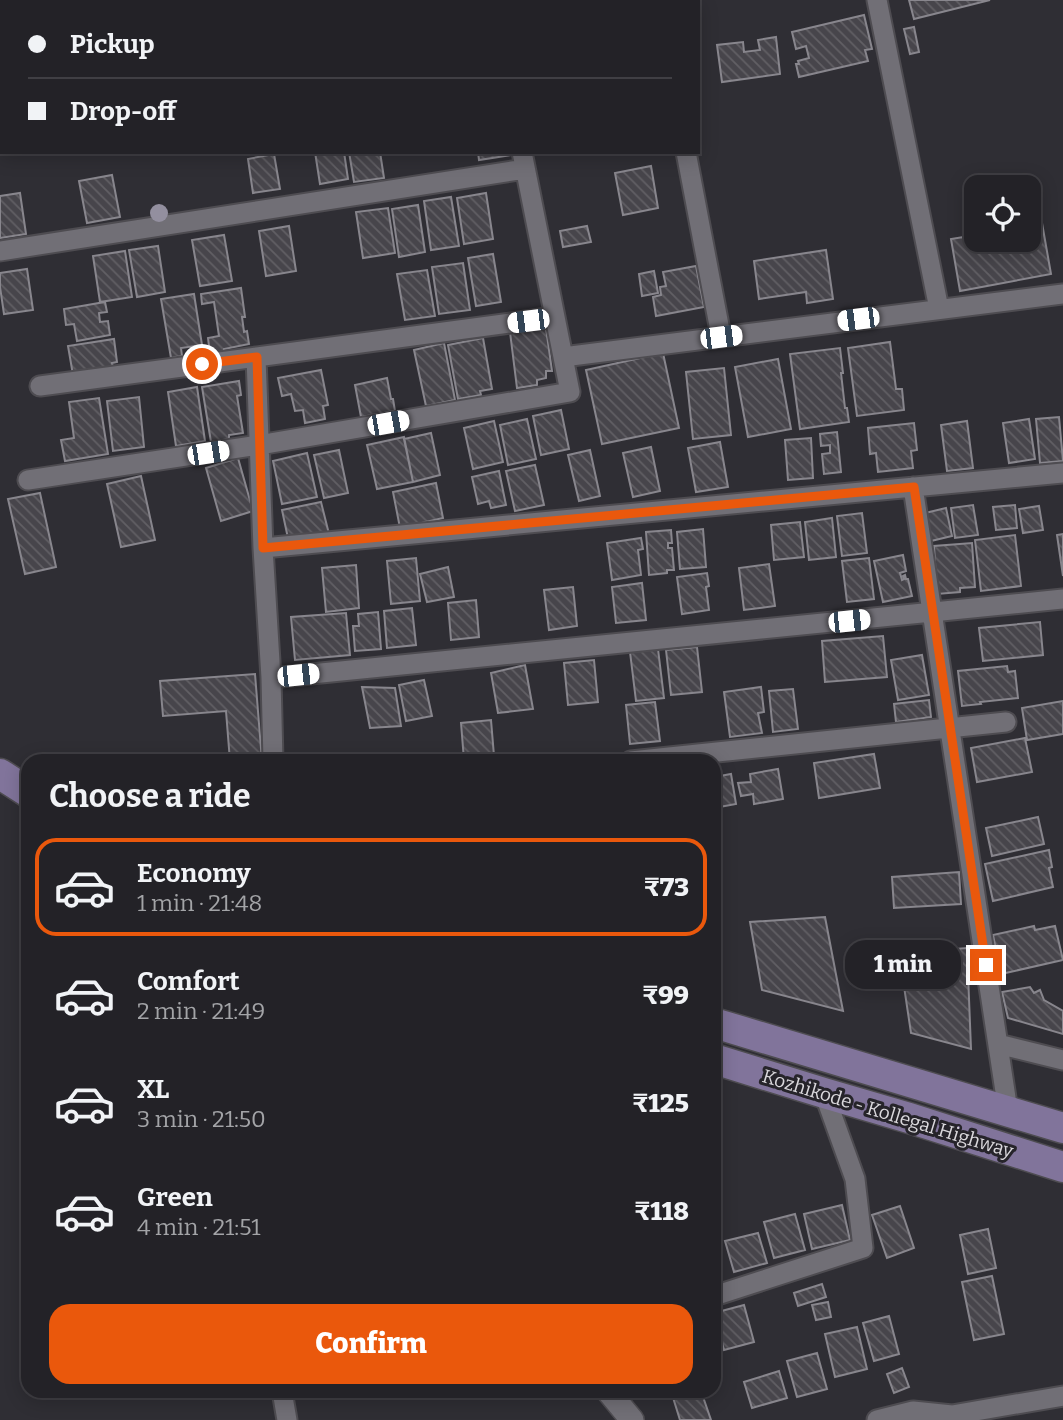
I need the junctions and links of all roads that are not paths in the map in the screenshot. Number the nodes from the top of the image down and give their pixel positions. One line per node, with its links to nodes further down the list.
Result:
1 (877, 0): 6 (street)
2 (686, 154): 8 (street)
3 (524, 161): 4 (street); 7 (street)
4 (0, 251)
5 (1063, 294): 6 (street)
6 (939, 309): 8 (street)
7 (555, 317): 9 (street); 10 (street)
8 (721, 337): 9 (street)
9 (563, 356): 12 (street)
10 (257, 357): 11 (street); 12 (street)
11 (40, 386)
12 (259, 445): 14 (street); 16 (street)
13 (1063, 472): 15 (street)
14 (28, 480)
15 (914, 487): 16 (street); 18 (street)
16 (263, 548): 19 (street)
17 (1063, 599): 18 (street)
18 (932, 612): 19 (street); 21 (street)
19 (271, 678): 22 (street)
20 (1006, 722): 21 (street)
21 (950, 728): 23 (street); 27 (street)
22 (273, 754)
23 (701, 754)
24 (0, 774): 25 (main road)
25 (21, 788)
26 (721, 1025): 31 (main road, Kozhikode - Kollegal Highway)
27 (998, 1044): 28 (street); 31 (street)
28 (1063, 1060)
29 (721, 1061): 30 (main road, Kozhikode - Kollegal Highway)
30 (824, 1093): 33 (main road, Kozhikode - Kollegal Highway); 34 (street)
31 (1008, 1111): 32 (main road, Kozhikode - Kollegal Highway)
32 (1063, 1128)
33 (1063, 1167)
34 (721, 1294)
35 (1063, 1396): 40 (street)
36 (283, 1398): 38 (street)
37 (614, 1398): 39 (street)
38 (287, 1420)
39 (632, 1420)
40 (877, 1420)

